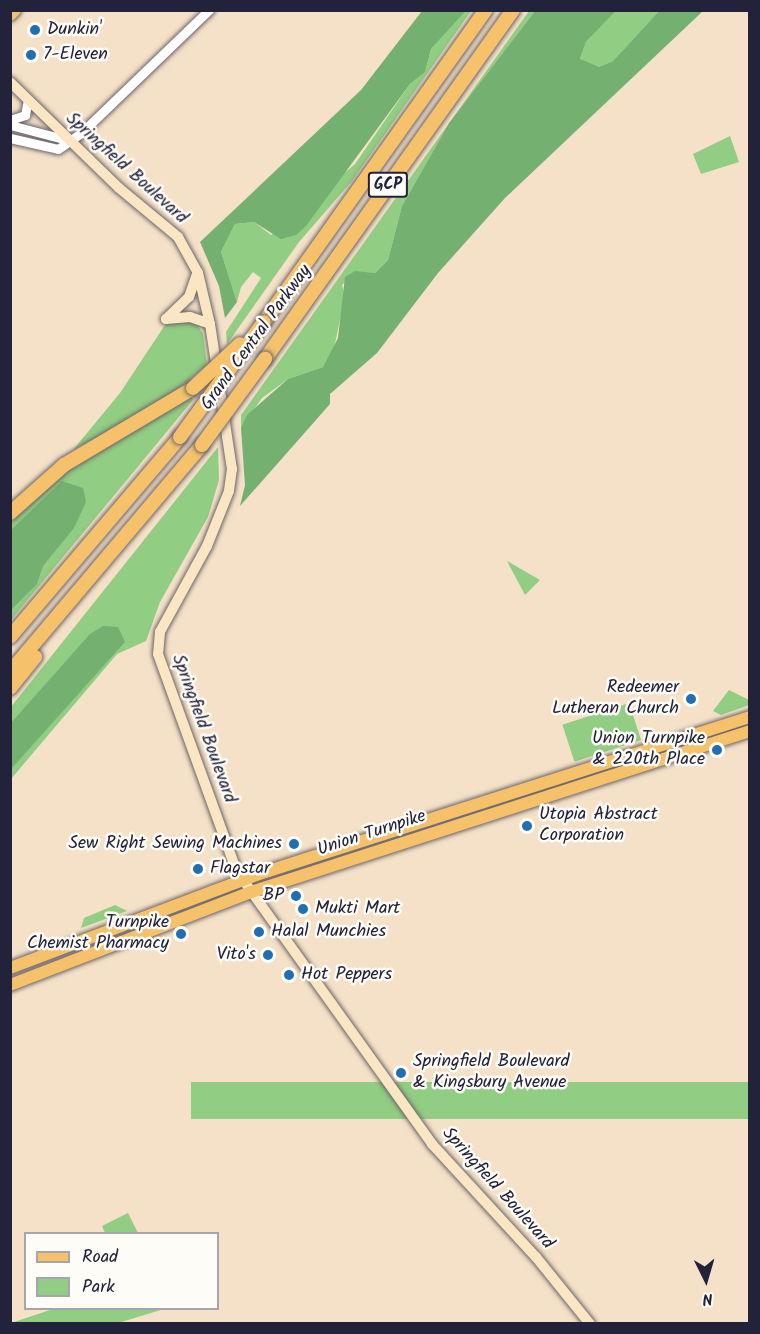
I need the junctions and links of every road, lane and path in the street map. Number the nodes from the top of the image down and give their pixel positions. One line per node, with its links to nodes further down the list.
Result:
1 (15, 10): 5 (main road)
2 (209, 10): 10 (street)
3 (486, 10): 12 (highway, Grand Central Parkway / GCP)
4 (513, 10): 15 (highway, Grand Central Parkway / GCP, bridge)
5 (10, 15)
6 (10, 82): 7 (main road, Springfield Boulevard)
7 (28, 100): 8 (street); 10 (main road, Springfield Boulevard)
8 (10, 123): 10 (street)
9 (10, 138): 10 (street)
10 (70, 141): 11 (main road, Springfield Boulevard)
11 (198, 273): 13 (main road, Springfield Boulevard); 13 (main road)
12 (264, 322): 14 (highway, bridge); 16 (highway, Grand Central Parkway / GCP, bridge)
13 (210, 324): 21 (main road, Springfield Boulevard)
14 (10, 513)
15 (137, 525): 17 (highway, Grand Central Parkway / GCP); 18 (highway)
16 (10, 637)
17 (10, 672)
18 (10, 688)
19 (750, 717): 21 (main road, Union Turnpike)
20 (750, 731): 22 (main road, Union Turnpike)
21 (243, 880): 22 (main road, Springfield Boulevard); 23 (main road, Union Turnpike)
22 (251, 892): 24 (main road, Union Turnpike); 25 (main road, Springfield Boulevard)
23 (10, 968)
24 (10, 985)
25 (590, 1323)

